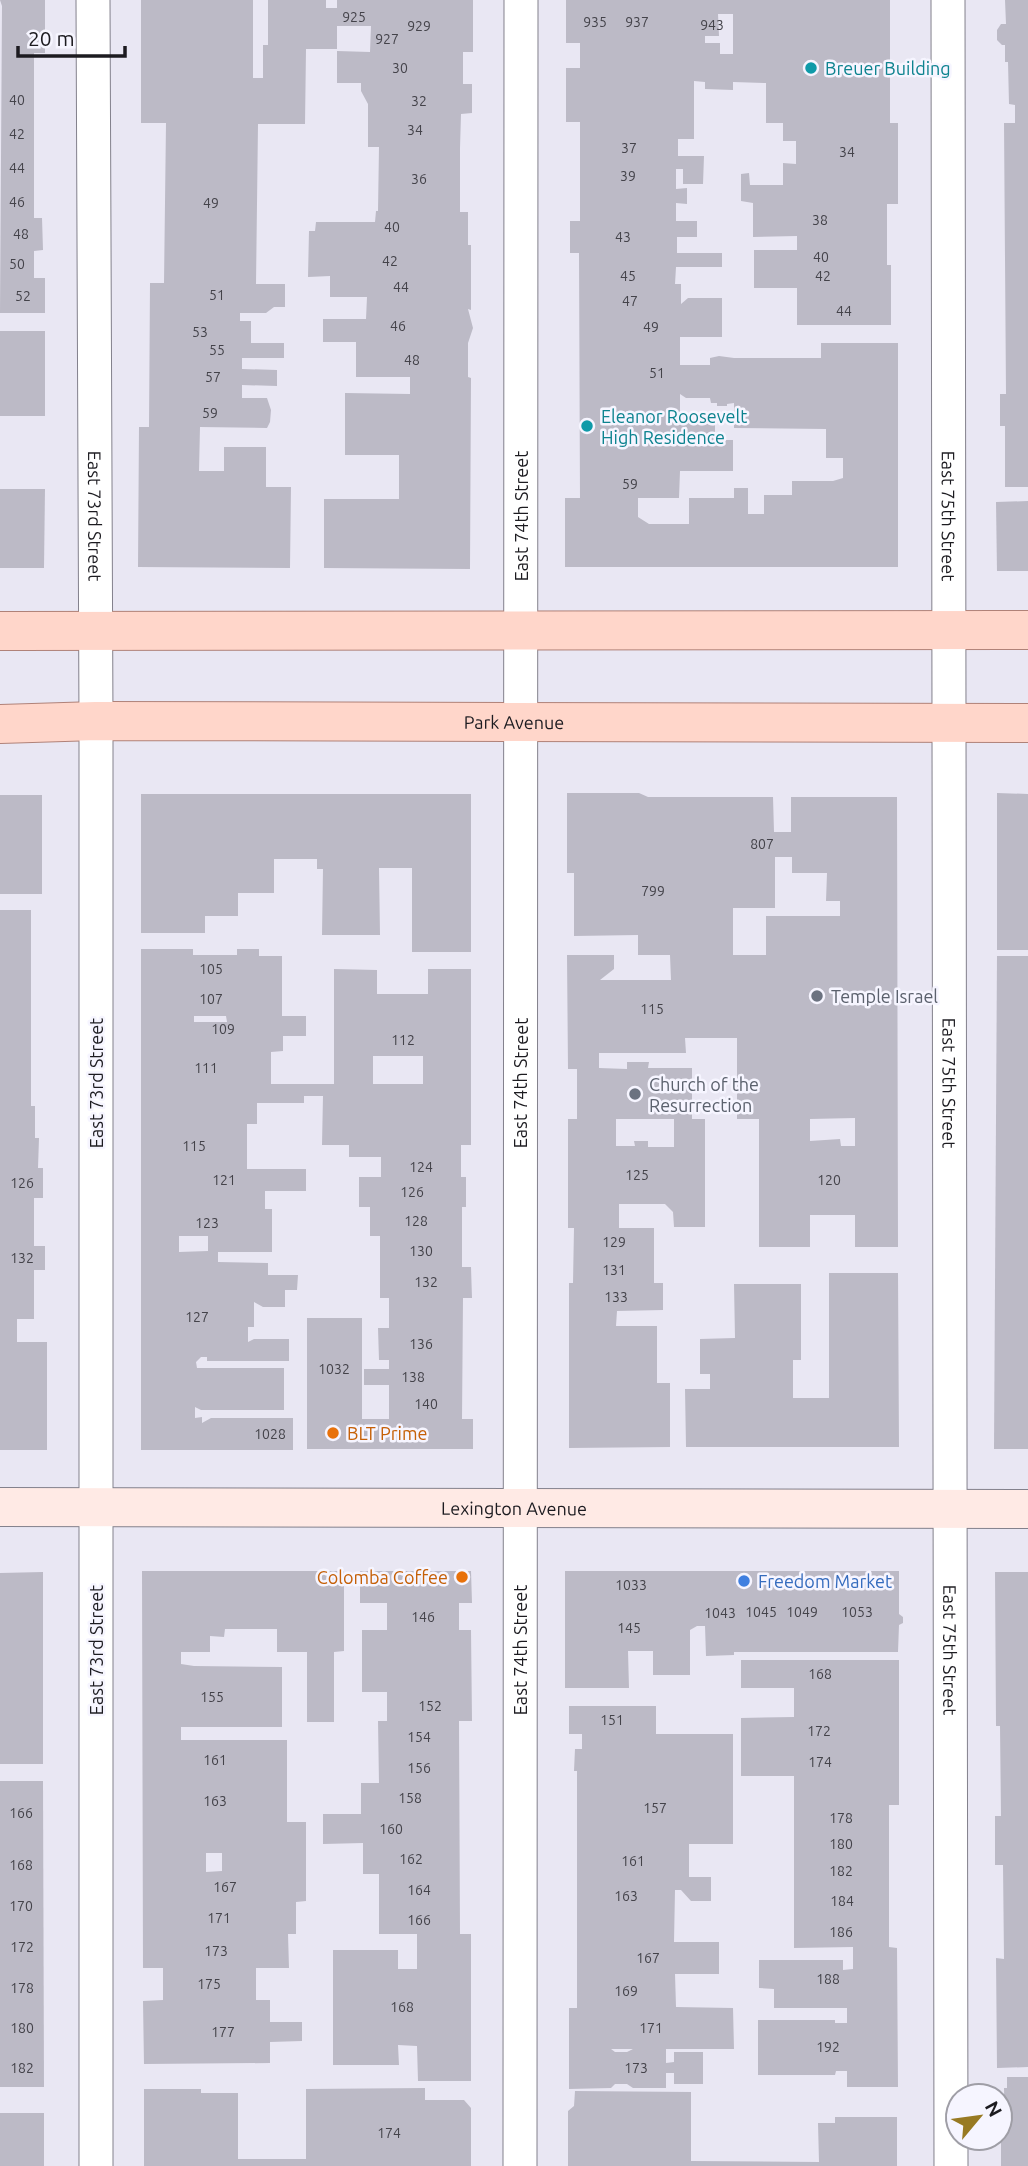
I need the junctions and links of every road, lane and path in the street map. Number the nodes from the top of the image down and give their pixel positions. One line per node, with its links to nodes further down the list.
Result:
1 (93, 0): 7 (street, East 73rd Street)
2 (521, 0): 8 (street, East 74th Street)
3 (948, 0): 4 (street, East 75th Street)
4 (949, 630): 5 (main road); 8 (main road); 11 (street, East 75th Street)
5 (1028, 630)
6 (0, 631): 7 (main road)
7 (96, 631): 8 (main road); 9 (street, East 73rd Street)
8 (521, 632): 10 (street, East 74th Street)
9 (96, 721): 10 (main road, Park Avenue); 13 (main road, Park Avenue); 15 (street, East 73rd Street)
10 (521, 723): 11 (main road, Park Avenue); 16 (street, East 74th Street)
11 (950, 723): 12 (main road, Park Avenue); 18 (street, East 75th Street)
12 (1028, 723)
13 (0, 724)
14 (0, 1507): 15 (main road, Lexington Avenue)
15 (97, 1507): 16 (main road, Lexington Avenue); 19 (street, East 73rd Street)
16 (520, 1507): 18 (main road, Lexington Avenue); 20 (street, East 74th Street)
17 (1028, 1509): 18 (main road, Lexington Avenue)
18 (950, 1510): 21 (street, East 75th Street)
19 (96, 2166)
20 (520, 2166)
21 (951, 2166)

